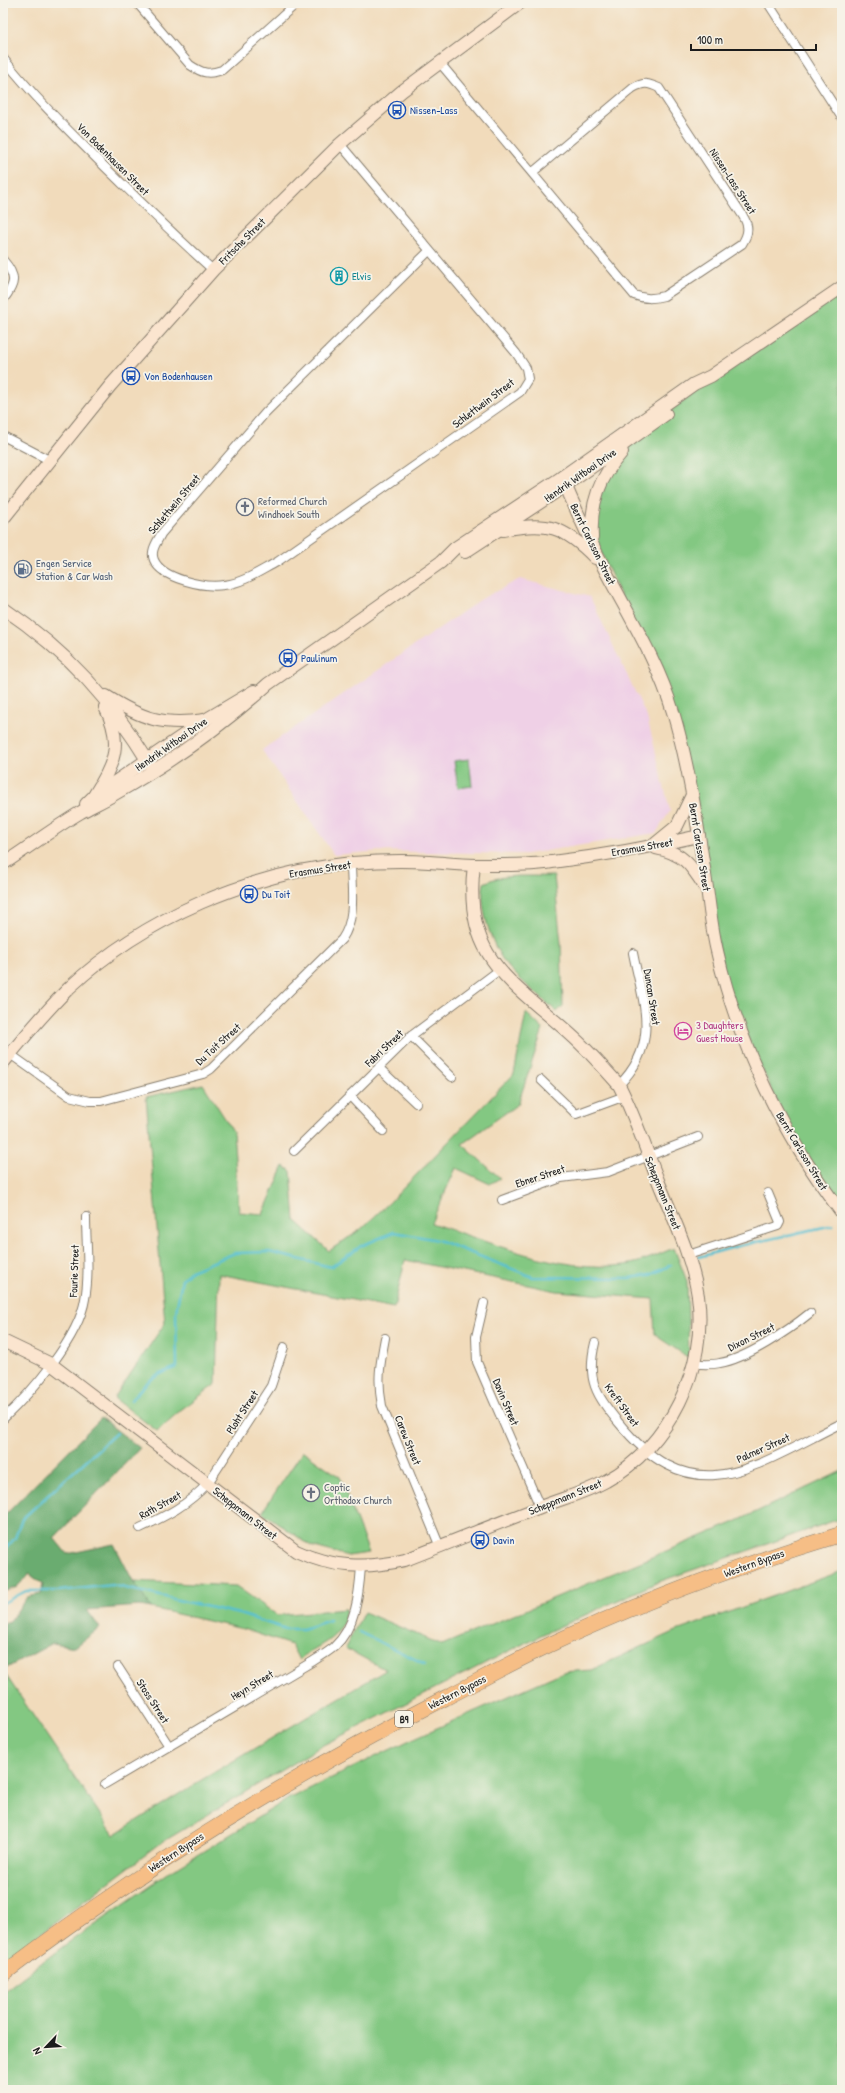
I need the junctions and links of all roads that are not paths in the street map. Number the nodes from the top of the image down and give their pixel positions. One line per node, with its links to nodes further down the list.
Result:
1 (137, 3): 2 (street)
2 (297, 3)
3 (768, 3): 7 (street)
4 (512, 5): 6 (street, Fritsche Street)
5 (3, 58): 12 (street, Von Bodenhausen Street)
6 (440, 63): 8 (street, Fritsche Street); 9 (street, Nissen-Lass Street)
7 (842, 118)
8 (340, 144): 10 (street, Schlettwein Street); 12 (street, Fritsche Street)
9 (533, 172): 9 (street, Nissen-Lass Street)
10 (429, 251): 10 (street, Schlettwein Street)
11 (3, 260): 14 (street)
12 (213, 270): 18 (street, Fritsche Street)
13 (842, 287): 15 (street, Hendrik Witbooi Drive)
14 (3, 300)
15 (711, 376): 17 (street, Hendrik Witbooi Drive); 19 (street, Hendrik Witbooi Drive)
16 (3, 436): 18 (street)
17 (636, 436): 19 (street, Hendrik Witbooi Drive); 22 (street)
18 (49, 460): 20 (street, Fritsche Street)
19 (564, 481): 21 (street, Hendrik Witbooi Drive); 22 (street, Bernt Carlsson Street); 23 (street, Hendrik Witbooi Drive)
20 (3, 519)
21 (496, 531): 23 (street, Hendrik Witbooi Drive); 24 (street)
22 (592, 542): 24 (street, Bernt Carlsson Street)
23 (441, 562): 26 (street, Hendrik Witbooi Drive)
24 (602, 564): 30 (street, Bernt Carlsson Street)
25 (3, 608): 27 (street)
26 (268, 684): 28 (street, Hendrik Witbooi Drive); 29 (street, Hendrik Witbooi Drive)
27 (95, 689): 28 (street); 29 (street); 31 (street)
28 (208, 719): 29 (street, Hendrik Witbooi Drive)
29 (151, 765): 31 (street, Hendrik Witbooi Drive); 32 (street, Hendrik Witbooi Drive)
30 (692, 795): 33 (street, Bernt Carlsson Street); 34 (street)
31 (93, 797): 32 (street, Hendrik Witbooi Drive)
32 (81, 813): 36 (street, Hendrik Witbooi Drive)
33 (699, 836): 34 (street, Erasmus Street); 38 (street, Bernt Carlsson Street)
34 (651, 847): 37 (street, Erasmus Street); 38 (street)
35 (351, 863): 37 (street, Erasmus Street); 42 (street, Erasmus Street); 42 (street, Du Toit Street)
36 (3, 864)
37 (474, 865): 40 (street, Scheppmann Street)
38 (708, 892): 56 (street, Bernt Carlsson Street)
39 (633, 952): 46 (street, Duncan Street)
40 (498, 970): 41 (street, Fabri Street); 46 (street, Scheppmann Street)
41 (411, 1036): 43 (street, Fabri Street); 44 (street)
42 (6, 1059)
43 (379, 1068): 47 (street, Fabri Street); 49 (street)
44 (452, 1077)
45 (541, 1080): 48 (street)
46 (619, 1085): 48 (street, Scheppmann Street)
47 (350, 1096): 50 (street); 52 (street, Fabri Street)
48 (625, 1096): 53 (street, Scheppmann Street)
49 (416, 1103)
50 (383, 1131)
51 (698, 1137): 53 (street, Ebner Street)
52 (294, 1151)
53 (649, 1156): 55 (street, Ebner Street); 58 (street, Scheppmann Street)
54 (768, 1193): 58 (street)
55 (502, 1200)
56 (842, 1213)
57 (86, 1217): 65 (street, Fourie Street)
58 (688, 1255): 66 (street, Scheppmann Street)
59 (484, 1303): 71 (street, Davin Street)
60 (810, 1313): 66 (street, Dixon Street)
61 (385, 1338): 74 (street, Carew Street)
62 (3, 1341): 65 (street, Scheppmann Street)
63 (595, 1343): 69 (street, Kreft Street)
64 (284, 1347): 70 (street, Ploht Street)
65 (52, 1364): 67 (street, Fourie Street); 70 (street, Scheppmann Street)
66 (695, 1364): 69 (street, Scheppmann Street)
67 (3, 1419)
68 (842, 1423): 69 (street, Palmer Street)
69 (646, 1451): 71 (street, Scheppmann Street)
70 (208, 1483): 72 (street, Rath Street); 75 (street, Scheppmann Street)
71 (540, 1507): 74 (street, Scheppmann Street)
72 (140, 1528)
73 (842, 1534): 79 (highway, Western Bypass / B9)
74 (440, 1546): 75 (street, Scheppmann Street)
75 (361, 1567): 77 (street, Heyn Street)
76 (118, 1667): 77 (street, Stoss Street)
77 (169, 1746): 78 (street, Heyn Street)
78 (105, 1784)
79 (3, 1974)

